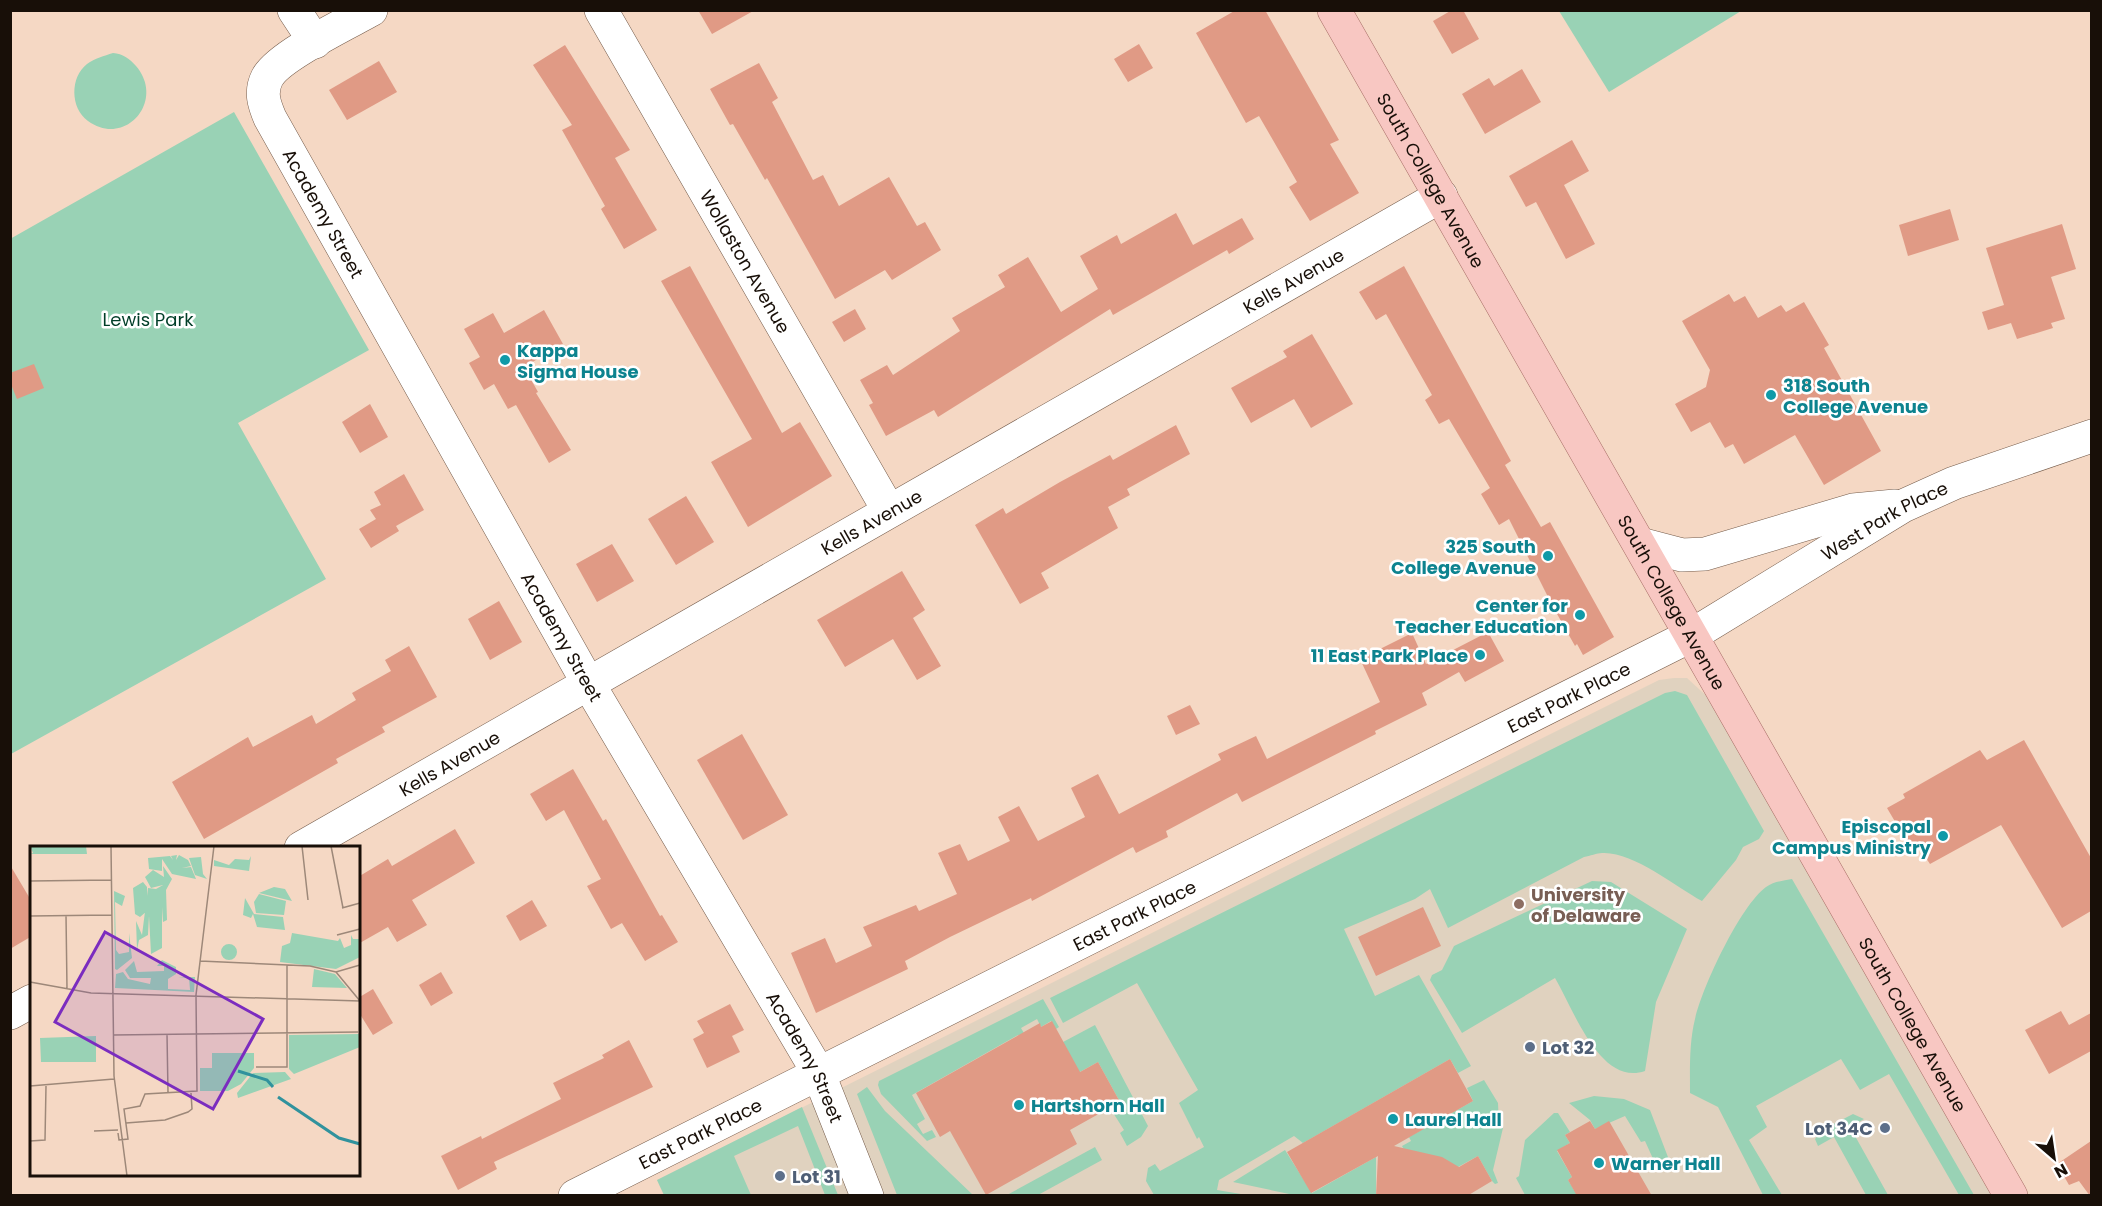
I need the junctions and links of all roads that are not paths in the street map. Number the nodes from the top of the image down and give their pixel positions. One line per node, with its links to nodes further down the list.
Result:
1 (294, 10): 5 (street)
2 (371, 10): 5 (street)
3 (601, 10): 9 (street, Wollaston Avenue)
4 (1334, 10): 6 (main road, South College Avenue)
5 (315, 42): 12 (street, Academy Street)
6 (1441, 196): 9 (street, Kells Avenue); 10 (main road, South College Avenue)
7 (2091, 436): 8 (street, West Park Place)
8 (1903, 506): 10 (street); 11 (street, West Park Place)
9 (889, 511): 12 (street, Kells Avenue)
10 (1640, 544): 11 (main road, South College Avenue)
11 (1692, 635): 16 (street, East Park Place); 19 (main road, South College Avenue)
12 (588, 683): 13 (street, Kells Avenue); 16 (street, Academy Street)
13 (304, 846)
14 (30, 1002): 15 (street)
15 (10, 1013)
16 (818, 1072): 17 (street, East Park Place); 18 (street, Academy Street)
17 (574, 1196)
18 (867, 1196)
19 (2011, 1196)

